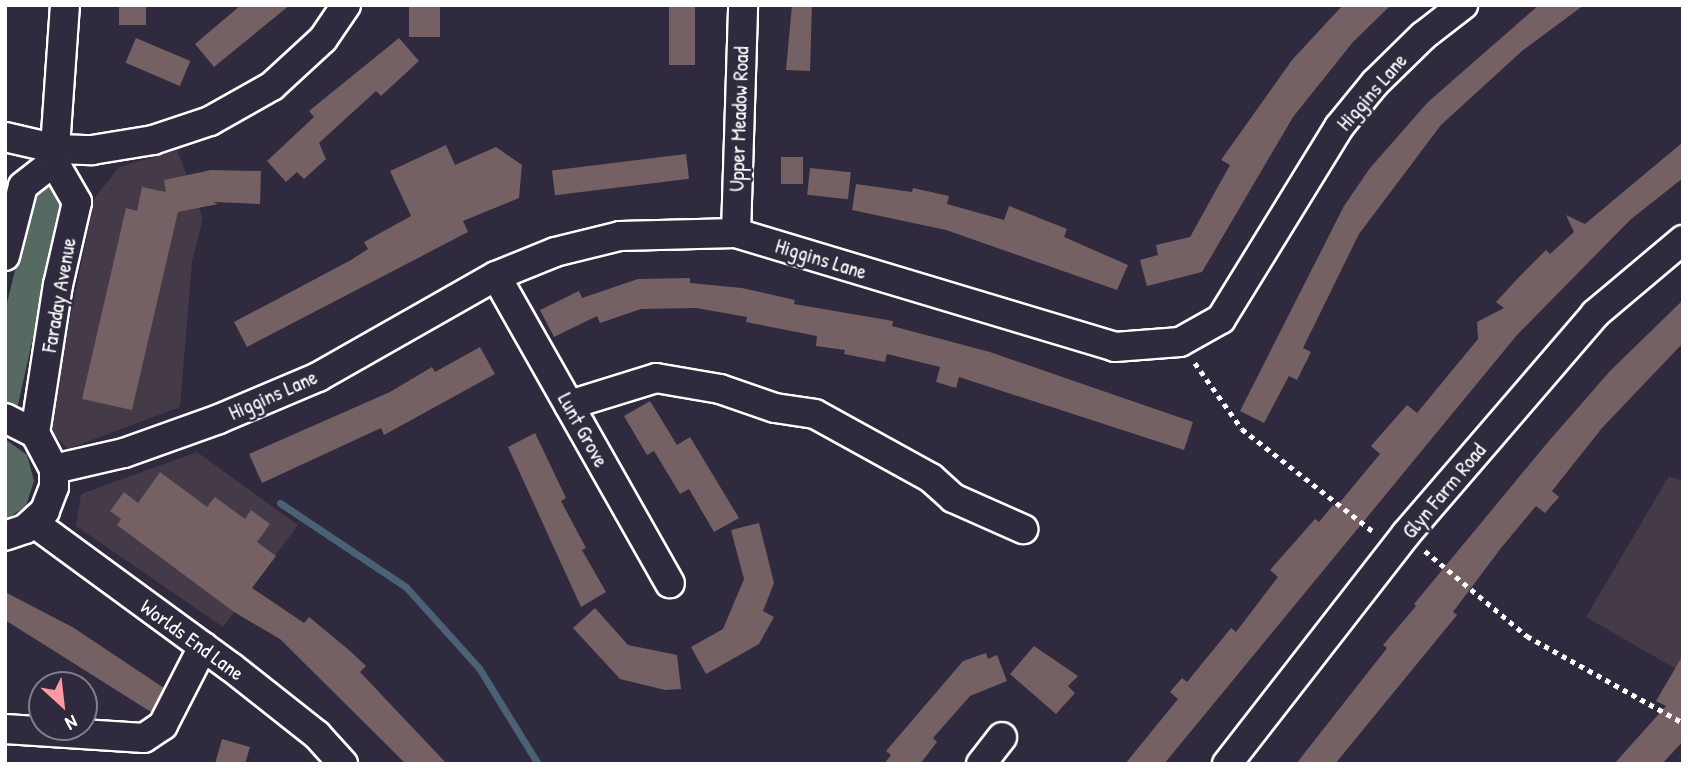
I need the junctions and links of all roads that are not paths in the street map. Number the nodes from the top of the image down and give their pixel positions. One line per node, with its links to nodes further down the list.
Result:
1 (65, 5): 6 (street)
2 (346, 5): 6 (street)
3 (743, 5): 7 (street, Upper Meadow Road)
4 (1463, 5): 7 (street, Higgins Lane)
5 (5, 136): 6 (street)
6 (55, 156): 9 (street); 13 (street, Faraday Avenue)
7 (736, 233): 10 (street, Higgins Lane)
8 (1683, 240): 24 (street, Glyn Farm Road)
9 (5, 256)
10 (496, 276): 11 (street, Lunt Grove); 14 (street, Higgins Lane)
11 (569, 405): 16 (street); 18 (street, Lunt Grove)
12 (5, 418): 13 (street)
13 (36, 433): 14 (street)
14 (54, 469): 15 (street)
15 (34, 523): 17 (street); 19 (street, Worlds End Lane)
16 (1023, 529)
17 (5, 536)
18 (670, 583)
19 (203, 647): 20 (street); 22 (street, Worlds End Lane)
20 (5, 729)
21 (1002, 737): 23 (street)
22 (343, 764)
23 (981, 764)
24 (1227, 764)

